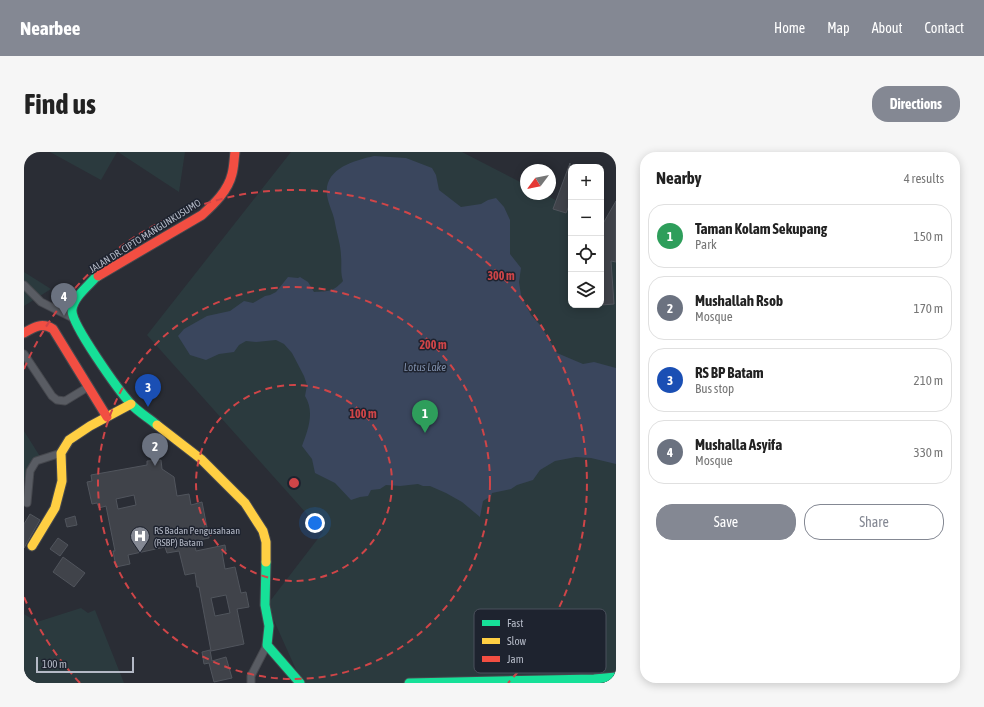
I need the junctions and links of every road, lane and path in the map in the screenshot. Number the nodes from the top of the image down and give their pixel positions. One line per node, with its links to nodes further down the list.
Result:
1 (235, 152): 3 (street, JALAN DR. CIPTO MANGUNKUSUMO)
2 (24, 285): 3 (street)
3 (73, 318): 7 (street)
4 (24, 333): 6 (street)
5 (24, 354): 6 (street)
6 (88, 387): 8 (street)
7 (131, 404): 8 (street); 12 (street)
8 (107, 417): 9 (street)
9 (61, 453): 10 (street); 11 (street)
10 (27, 503)
11 (32, 546)
12 (267, 645): 15 (street); 16 (street)
13 (616, 677): 14 (street)
14 (434, 682): 17 (street)
15 (250, 683)
16 (300, 683)
17 (409, 683)

